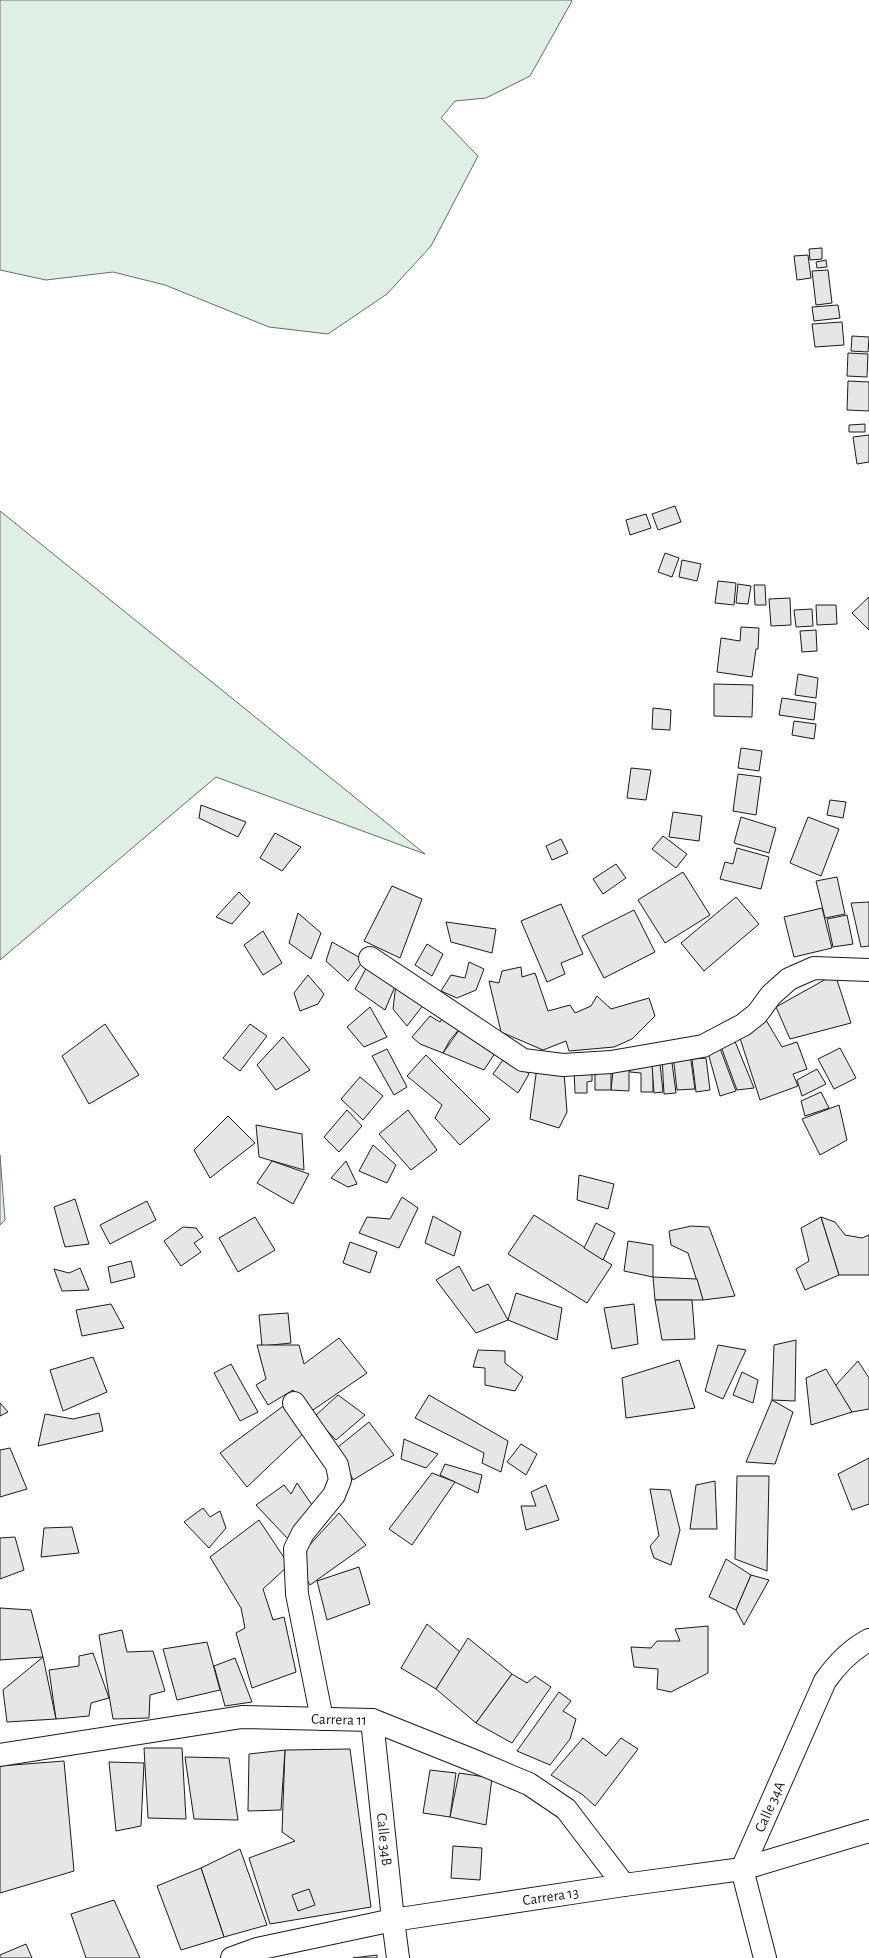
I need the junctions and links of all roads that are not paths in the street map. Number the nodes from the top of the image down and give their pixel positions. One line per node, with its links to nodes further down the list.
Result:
1 (370, 958): 2 (street)
2 (869, 970)
3 (294, 1403): 5 (street)
4 (869, 1640): 9 (street, Calle 34A)
5 (322, 1719): 6 (street, Carrera 11); 7 (street, Carrera 11)
6 (372, 1720): 10 (street, Carrera 11); 11 (street, Calle 34B)
7 (0, 1755)
8 (869, 1831): 9 (street, Carrera 13)
9 (742, 1869): 10 (street, Carrera 13); 14 (street)
10 (624, 1884): 11 (street, Carrera 13)
11 (393, 1920): 12 (street, Carrera 13); 13 (street, Calle 34B)
12 (232, 1958)
13 (398, 1958)
14 (765, 1958)

